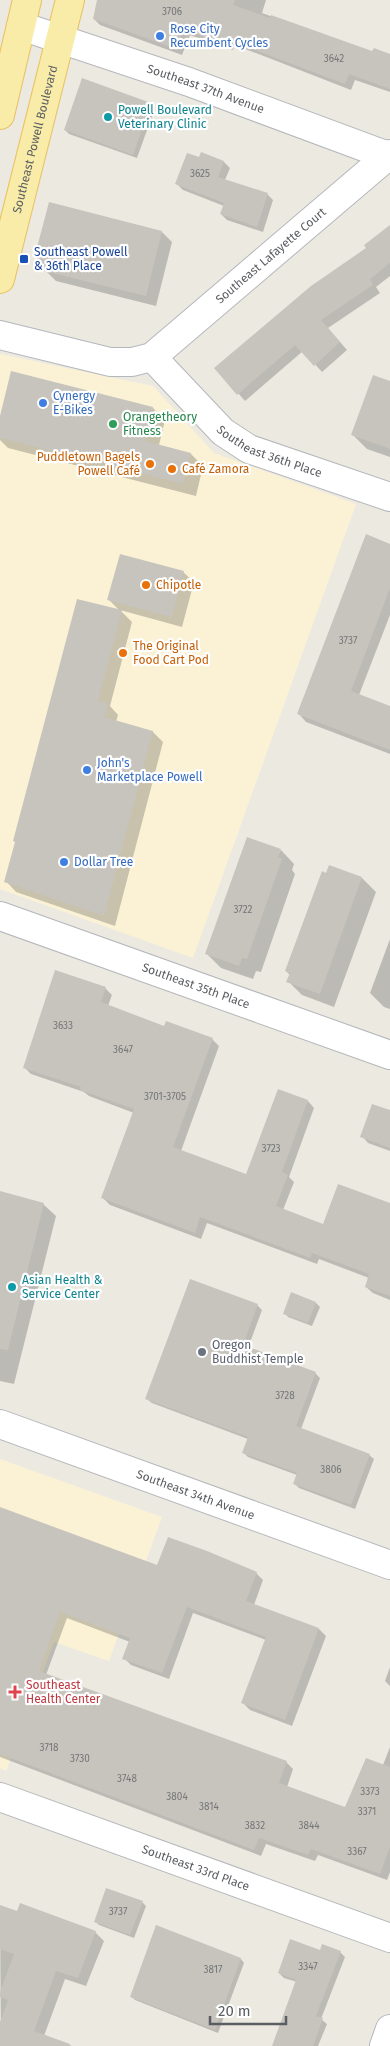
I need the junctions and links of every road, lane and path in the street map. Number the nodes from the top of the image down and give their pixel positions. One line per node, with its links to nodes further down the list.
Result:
1 (70, 0): 3 (main road, Southeast Powell Boulevard)
2 (24, 13): 3 (street, Southeast 37th Avenue); 4 (main road)
3 (61, 38): 5 (street, Southeast 37th Avenue); 6 (main road, Southeast Powell Boulevard)
4 (0, 115)
5 (389, 155): 8 (street, Southeast Lafayette Court)
6 (0, 279)
7 (0, 335): 8 (street)
8 (152, 357): 9 (street, Southeast 36th Place)
9 (390, 497)
10 (0, 916): 11 (street, Southeast 35th Place)
11 (390, 1055)
12 (0, 1424): 13 (street, Southeast 34th Avenue)
13 (390, 1565)
14 (0, 1797): 15 (street, Southeast 33rd Place)
15 (390, 1938)

